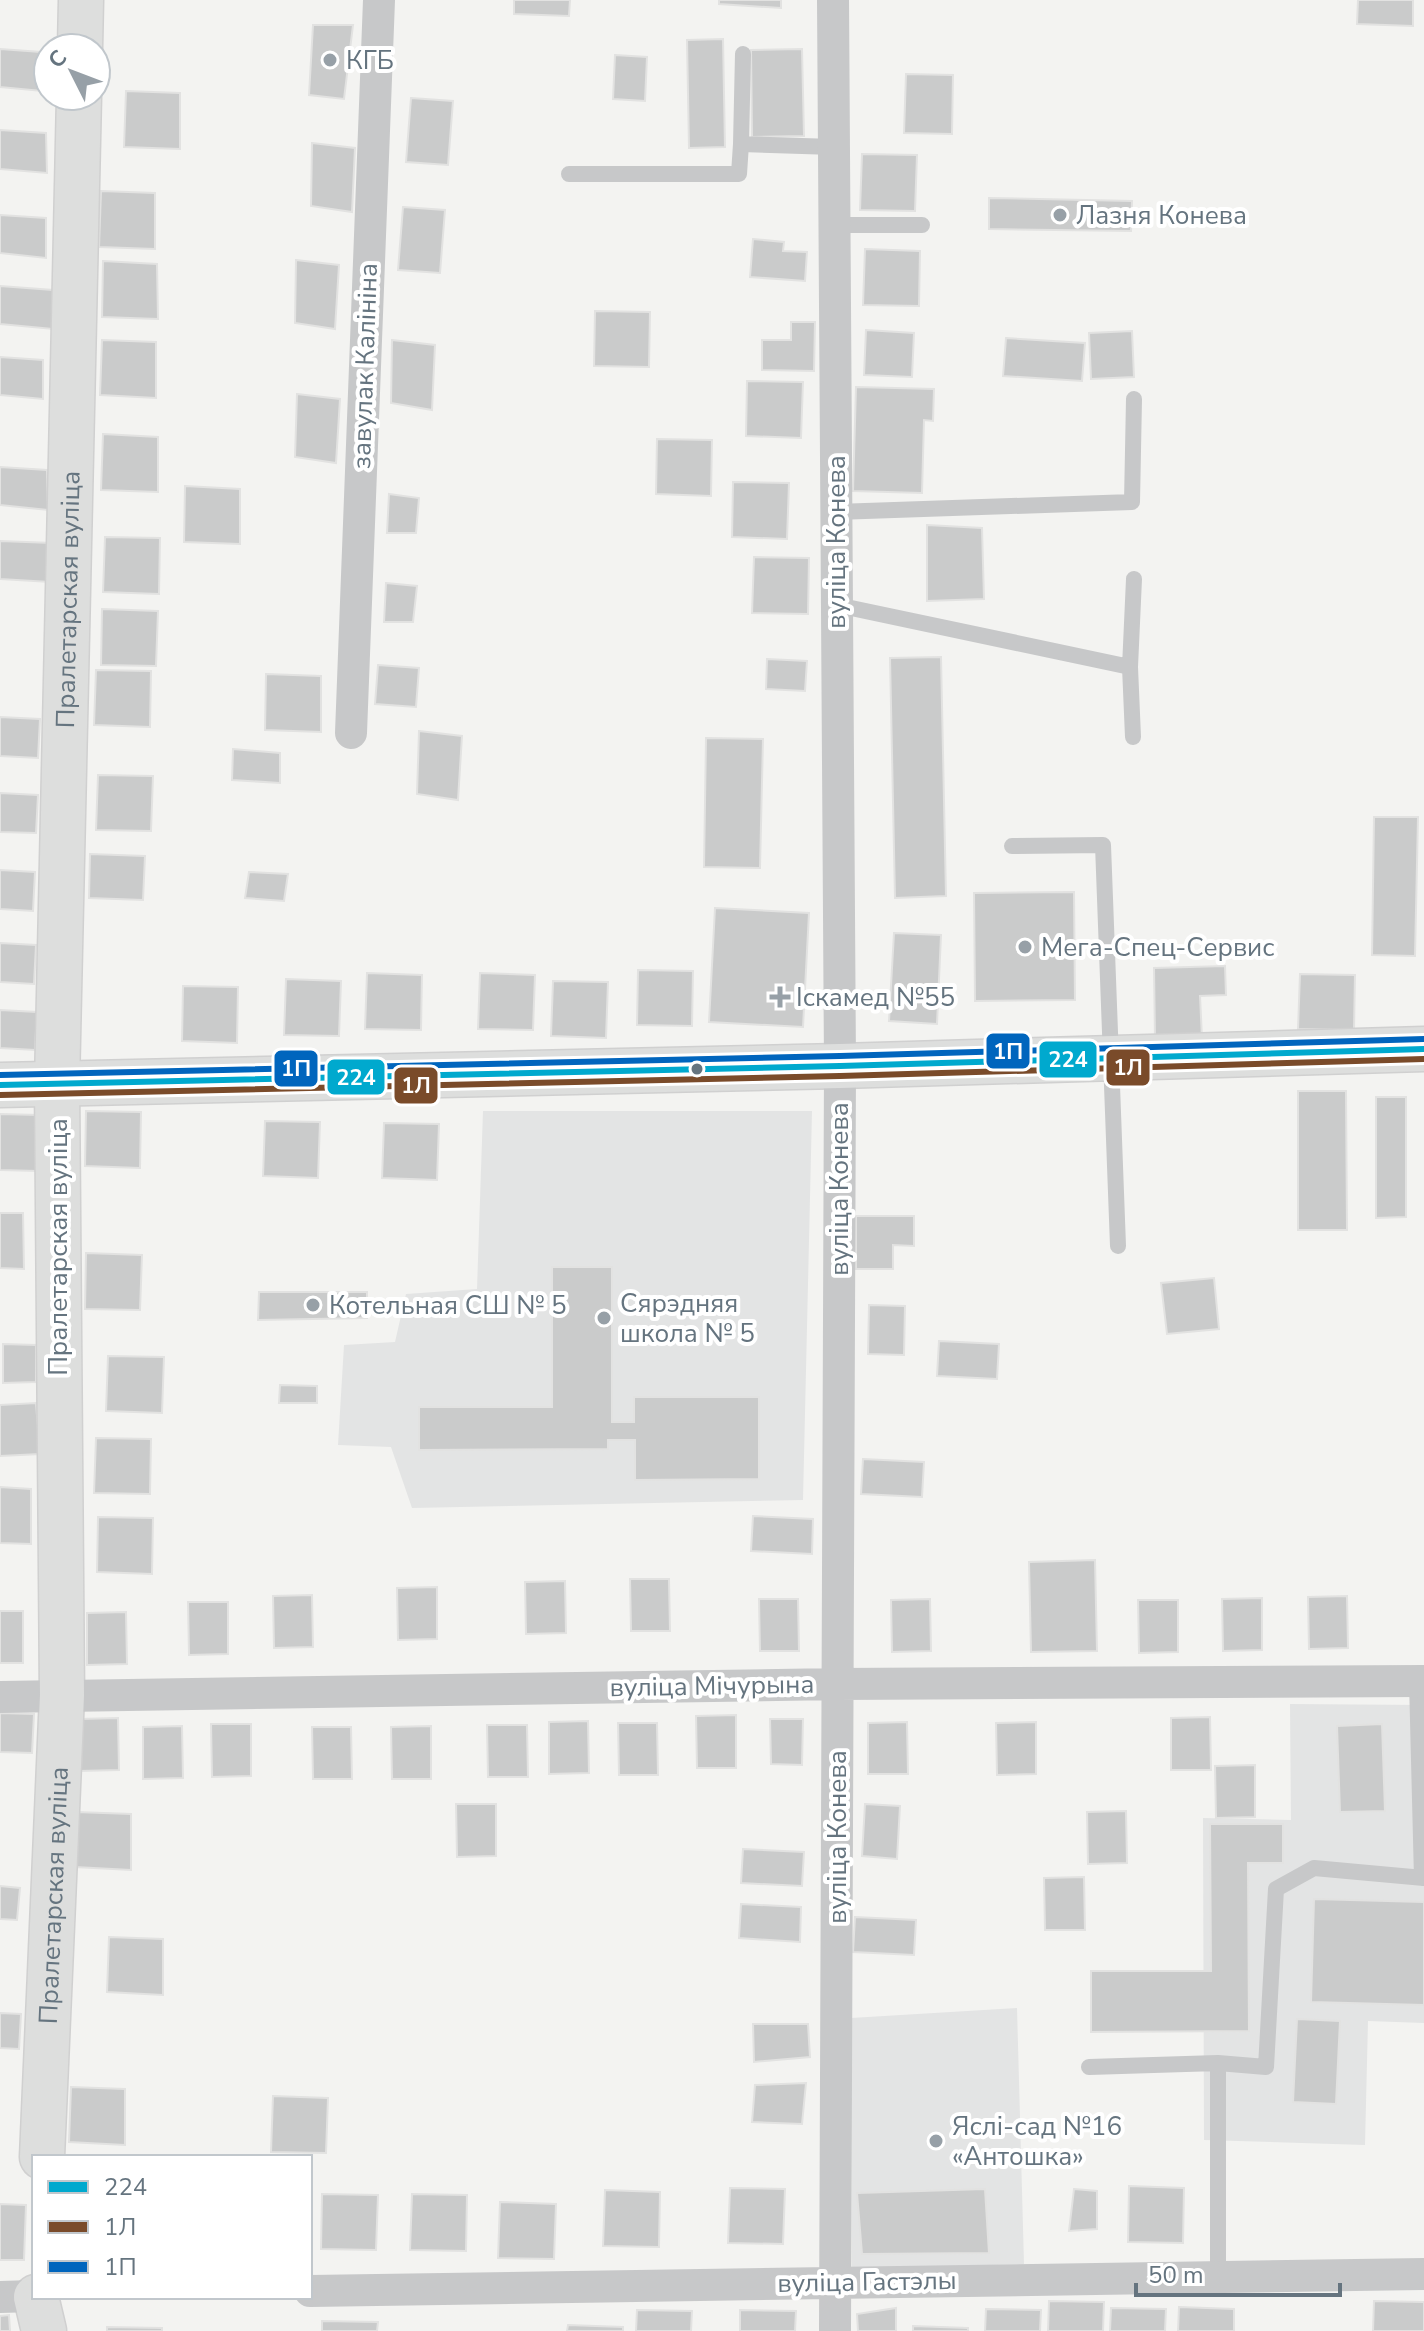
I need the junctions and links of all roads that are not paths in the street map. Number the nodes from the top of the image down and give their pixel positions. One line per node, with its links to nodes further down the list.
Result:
1 (81, 0): 4 (street)
2 (379, 0): 17 (street, завулак Калініна)
3 (833, 0): 8 (street, вуліца Конева)
4 (80, 32)
5 (743, 54): 7 (lane)
6 (79, 112): 23 (street, Пралетарская вуліца)
7 (741, 144): 8 (lane); 9 (lane)
8 (834, 147): 10 (street, вуліца Конева)
9 (569, 174)
10 (834, 225): 11 (lane); 13 (street, вуліца Конева)
11 (922, 225)
12 (1134, 399): 13 (lane)
13 (836, 512): 15 (street, вуліца Конева)
14 (1134, 579): 16 (lane)
15 (837, 605): 16 (lane); 22 (street, вуліца Конева)
16 (1130, 667): 18 (lane)
17 (351, 733)
18 (1133, 737)
19 (1012, 846): 21 (lane)
20 (1424, 1049): 21 (street)
21 (1109, 1058): 22 (street); 25 (lane)
22 (840, 1066): 23 (street); 27 (street, вуліца Конева)
23 (57, 1084): 24 (street); 28 (street, Пралетарская вуліца)
24 (0, 1085)
25 (1118, 1246)
26 (1421, 1681): 27 (street, вуліца Мічурына); 30 (lane)
27 (837, 1684): 28 (street, вуліца Мічурына); 36 (street, вуліца Конева)
28 (62, 1695): 29 (street, вуліца Мічурына); 33 (street, Пралетарская вуліца)
29 (0, 1697)
30 (1423, 1878): 31 (lane)
31 (1218, 2063): 32 (lane); 35 (lane)
32 (1089, 2067)
33 (42, 2155)
34 (1424, 2274): 35 (street, вуліца Гастэлы)
35 (1218, 2278): 36 (street, вуліца Гастэлы)
36 (836, 2283): 37 (street, вуліца Гастэлы); 42 (street, вуліца Конева)
37 (312, 2291)
38 (32, 2296): 39 (street)
39 (0, 2297)
40 (36, 2299): 41 (street)
41 (44, 2331)
42 (835, 2331)

